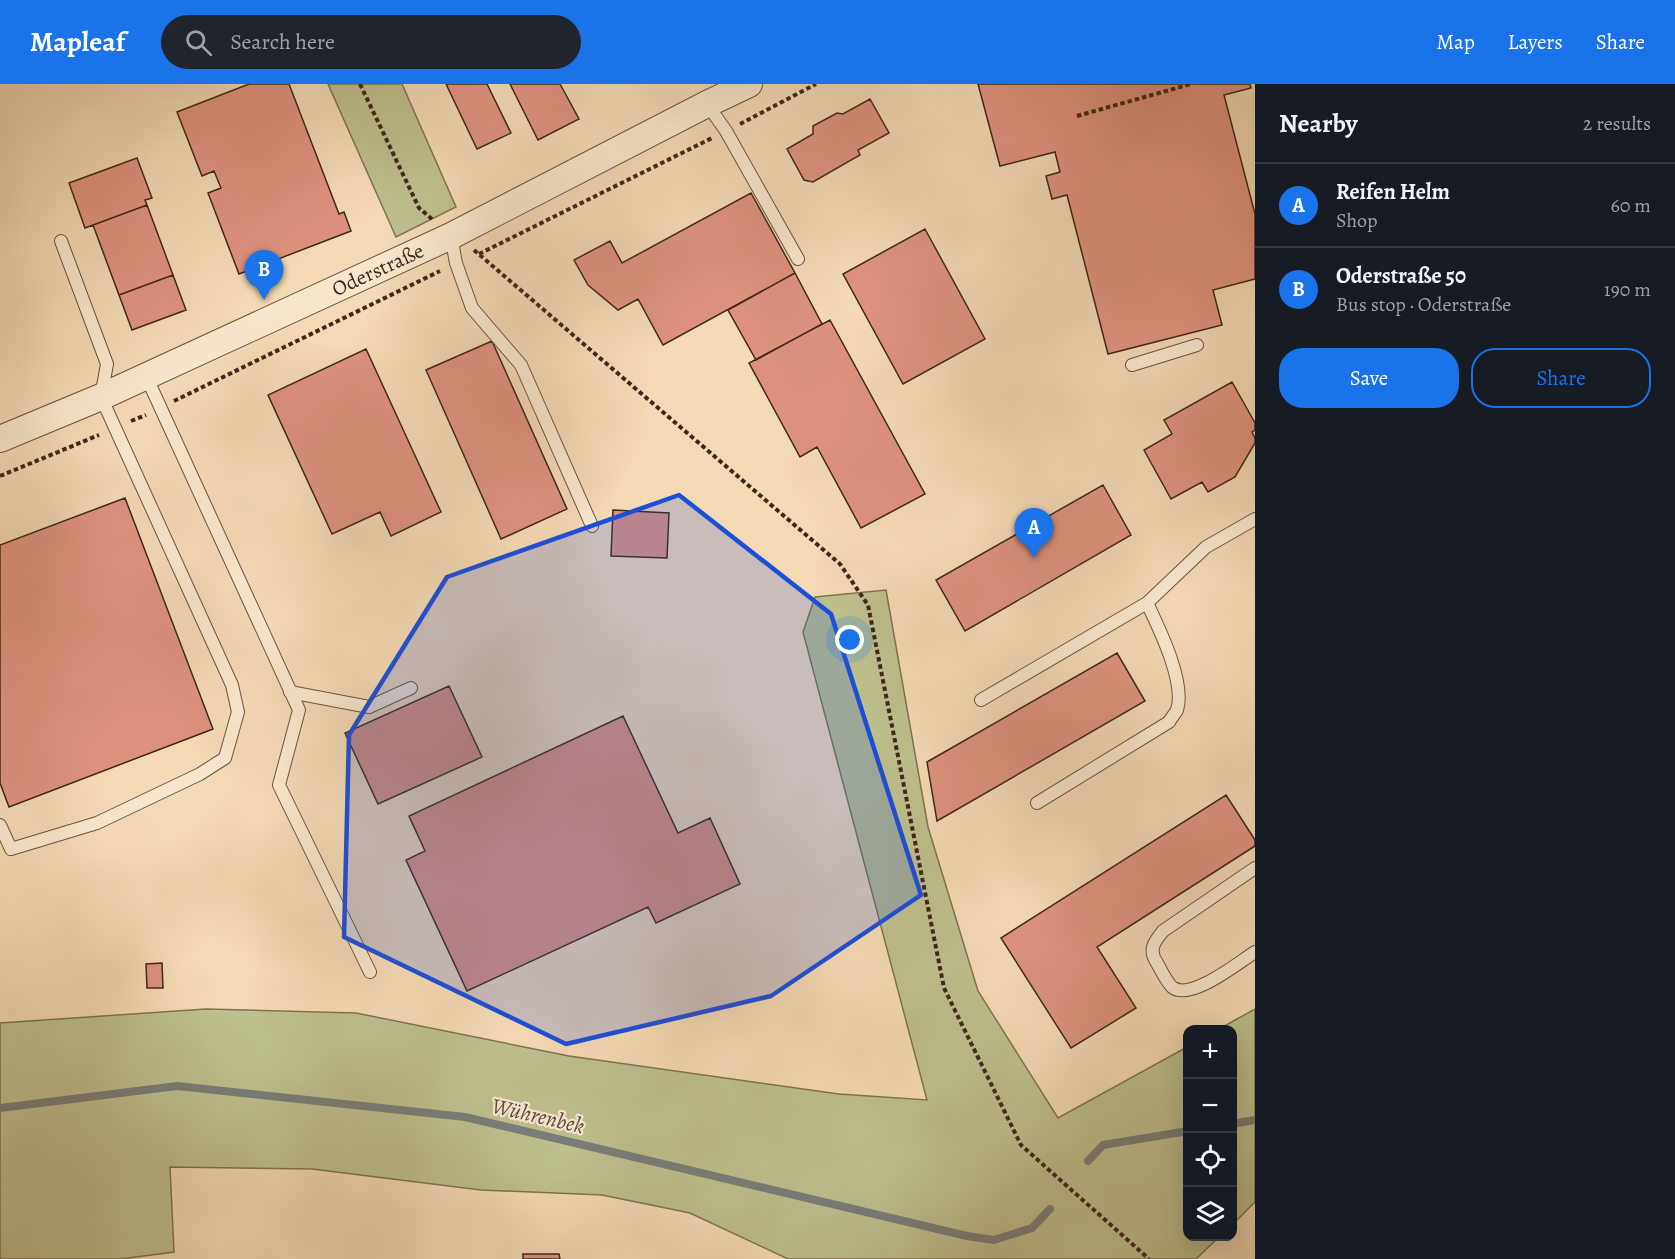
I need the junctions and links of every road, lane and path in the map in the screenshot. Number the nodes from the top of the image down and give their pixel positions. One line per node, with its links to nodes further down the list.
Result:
1 (360, 84): 8 (path)
2 (749, 84): 5 (street, Oderstraße)
3 (816, 84): 7 (path)
4 (1191, 84): 6 (path)
5 (707, 104): 7 (lane); 8 (street, Oderstraße)
6 (1077, 116)
7 (726, 131): 10 (path); 11 (lane)
8 (451, 236): 10 (path); 12 (lane); 15 (street, Oderstraße)
9 (61, 241): 16 (lane)
10 (479, 254): 12 (path); 32 (path)
11 (798, 259)
12 (456, 263): 17 (path); 22 (lane)
13 (1197, 345): 14 (lane)
14 (1132, 365)
15 (146, 376): 16 (street, Oderstraße); 17 (lane)
16 (101, 397): 18 (lane); 19 (street, Oderstraße)
17 (160, 408): 18 (path); 25 (lane)
18 (115, 429): 20 (path); 28 (lane)
19 (0, 439)
20 (0, 476)
21 (1255, 519): 23 (lane)
22 (592, 526)
23 (1147, 603): 26 (lane); 27 (lane)
24 (411, 688): 25 (lane)
25 (290, 692): 31 (lane)
26 (981, 700)
27 (1037, 802)
28 (0, 825)
29 (1255, 868): 30 (lane)
30 (1255, 952)
31 (370, 972)
32 (1149, 1259)

